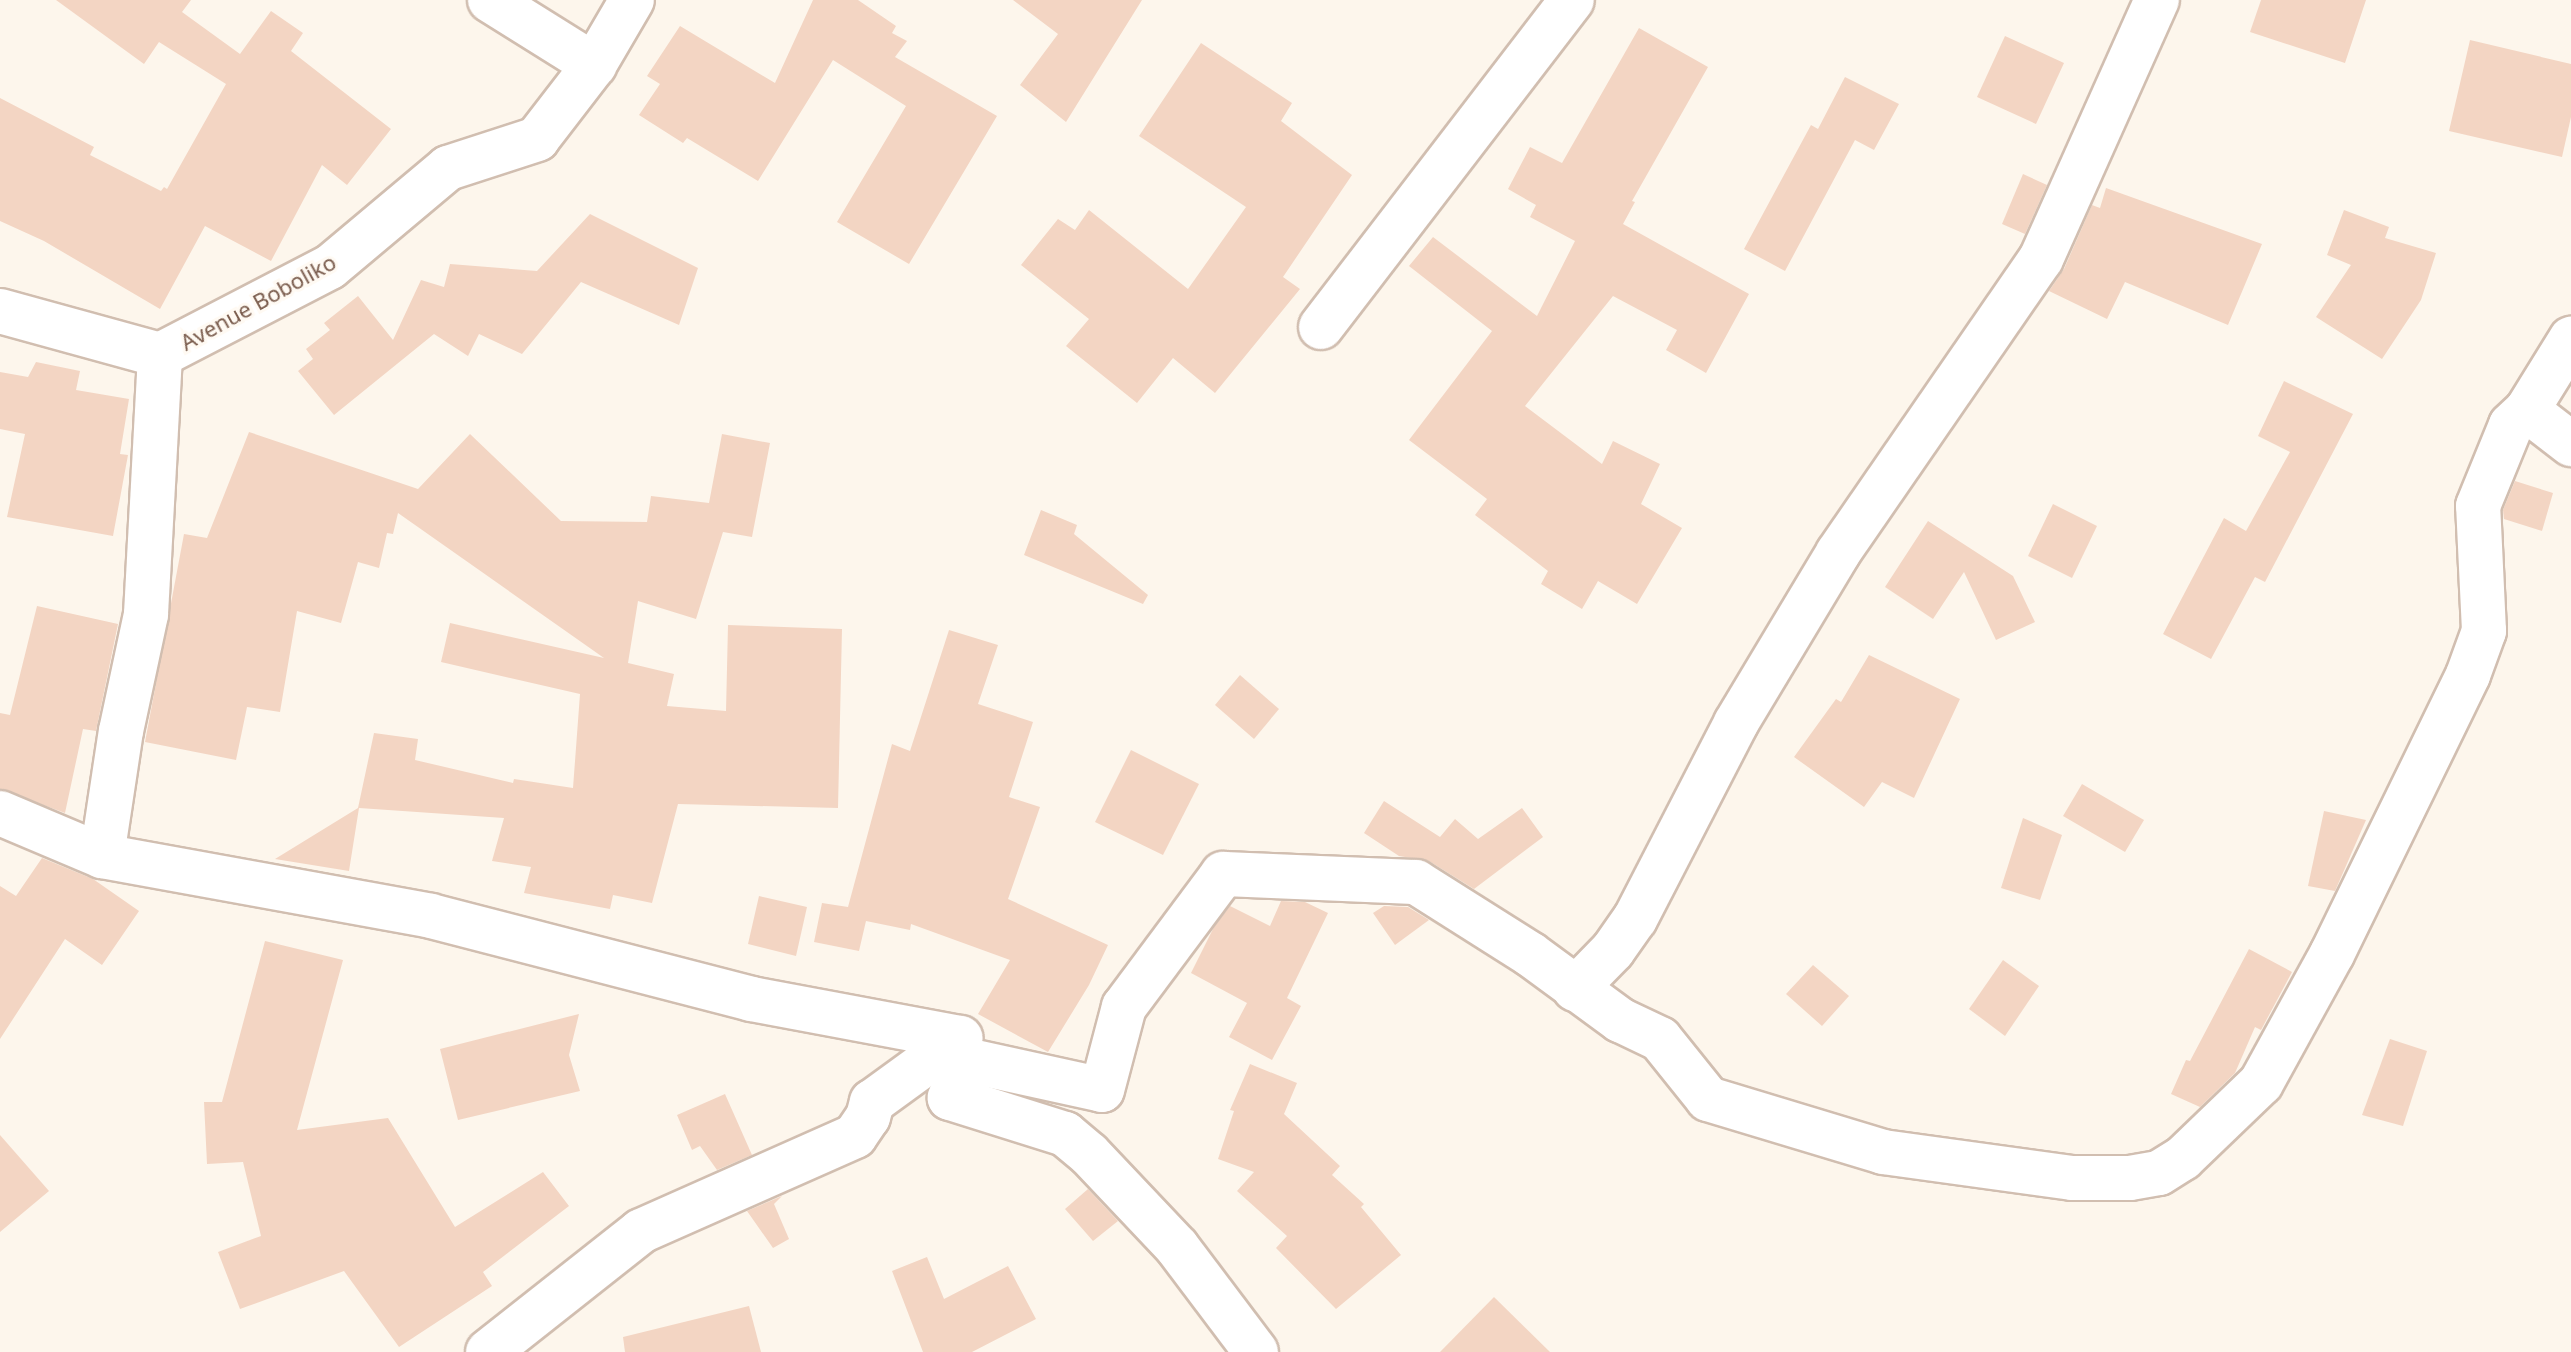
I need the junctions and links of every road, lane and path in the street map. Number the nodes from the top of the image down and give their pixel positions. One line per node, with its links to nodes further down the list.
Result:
1 (490, 0): 5 (street)
2 (632, 0): 5 (street, Avenue Boboliko)
3 (1572, 0): 7 (street)
4 (2157, 0): 14 (street)
5 (594, 65): 9 (street, Avenue Boboliko)
6 (0, 311): 9 (street)
7 (1321, 327)
8 (2571, 339): 10 (street)
9 (160, 355): 13 (street)
10 (2527, 410): 11 (street); 14 (street)
11 (2571, 444)
12 (0, 813): 13 (street)
13 (102, 856): 15 (street)
14 (1575, 989): 16 (street)
15 (488, 1352)
16 (1256, 1352)

